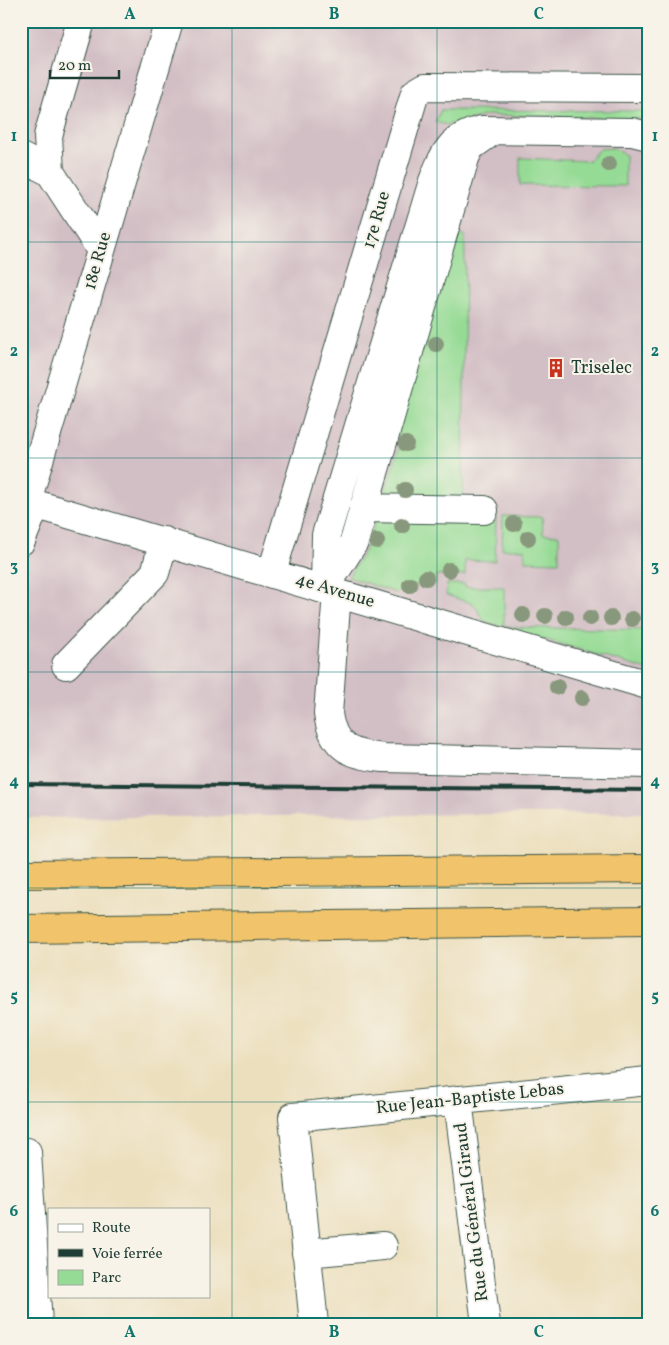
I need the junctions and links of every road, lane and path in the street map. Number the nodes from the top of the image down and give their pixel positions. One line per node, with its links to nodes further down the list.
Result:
1 (81, 21): 7 (street)
2 (169, 21): 8 (street, 18e Rue)
3 (648, 88): 14 (street, 17e Rue)
4 (500, 129): 5 (street); 10 (street); 15 (street)
5 (648, 136)
6 (21, 157): 7 (street)
7 (50, 172): 8 (street)
8 (101, 250): 9 (street, 18e Rue)
9 (28, 502): 12 (street, 18e Rue); 13 (street, 4e Avenue)
10 (363, 508): 11 (street); 15 (street)
11 (484, 510)
12 (21, 541)
13 (164, 541): 14 (street, 4e Avenue); 16 (street)
14 (272, 572): 15 (street, 4e Avenue)
15 (331, 591): 17 (street, 4e Avenue); 18 (street)
16 (66, 665)
17 (648, 685)
18 (648, 764)
19 (635, 869): 20 (highway)
20 (21, 874)
21 (648, 921): 23 (highway)
22 (21, 929): 23 (highway)
23 (612, 930): 24 (highway)
24 (648, 939)
25 (648, 1081): 26 (street, Rue Jean-Baptiste Lebas)
26 (458, 1100): 29 (street, Rue Jean-Baptiste Lebas); 32 (street, Rue du Général Giraud)
27 (27, 1152): 30 (street)
28 (383, 1246): 29 (street)
29 (306, 1253): 31 (street)
30 (38, 1324)
31 (314, 1324)
32 (486, 1324)

